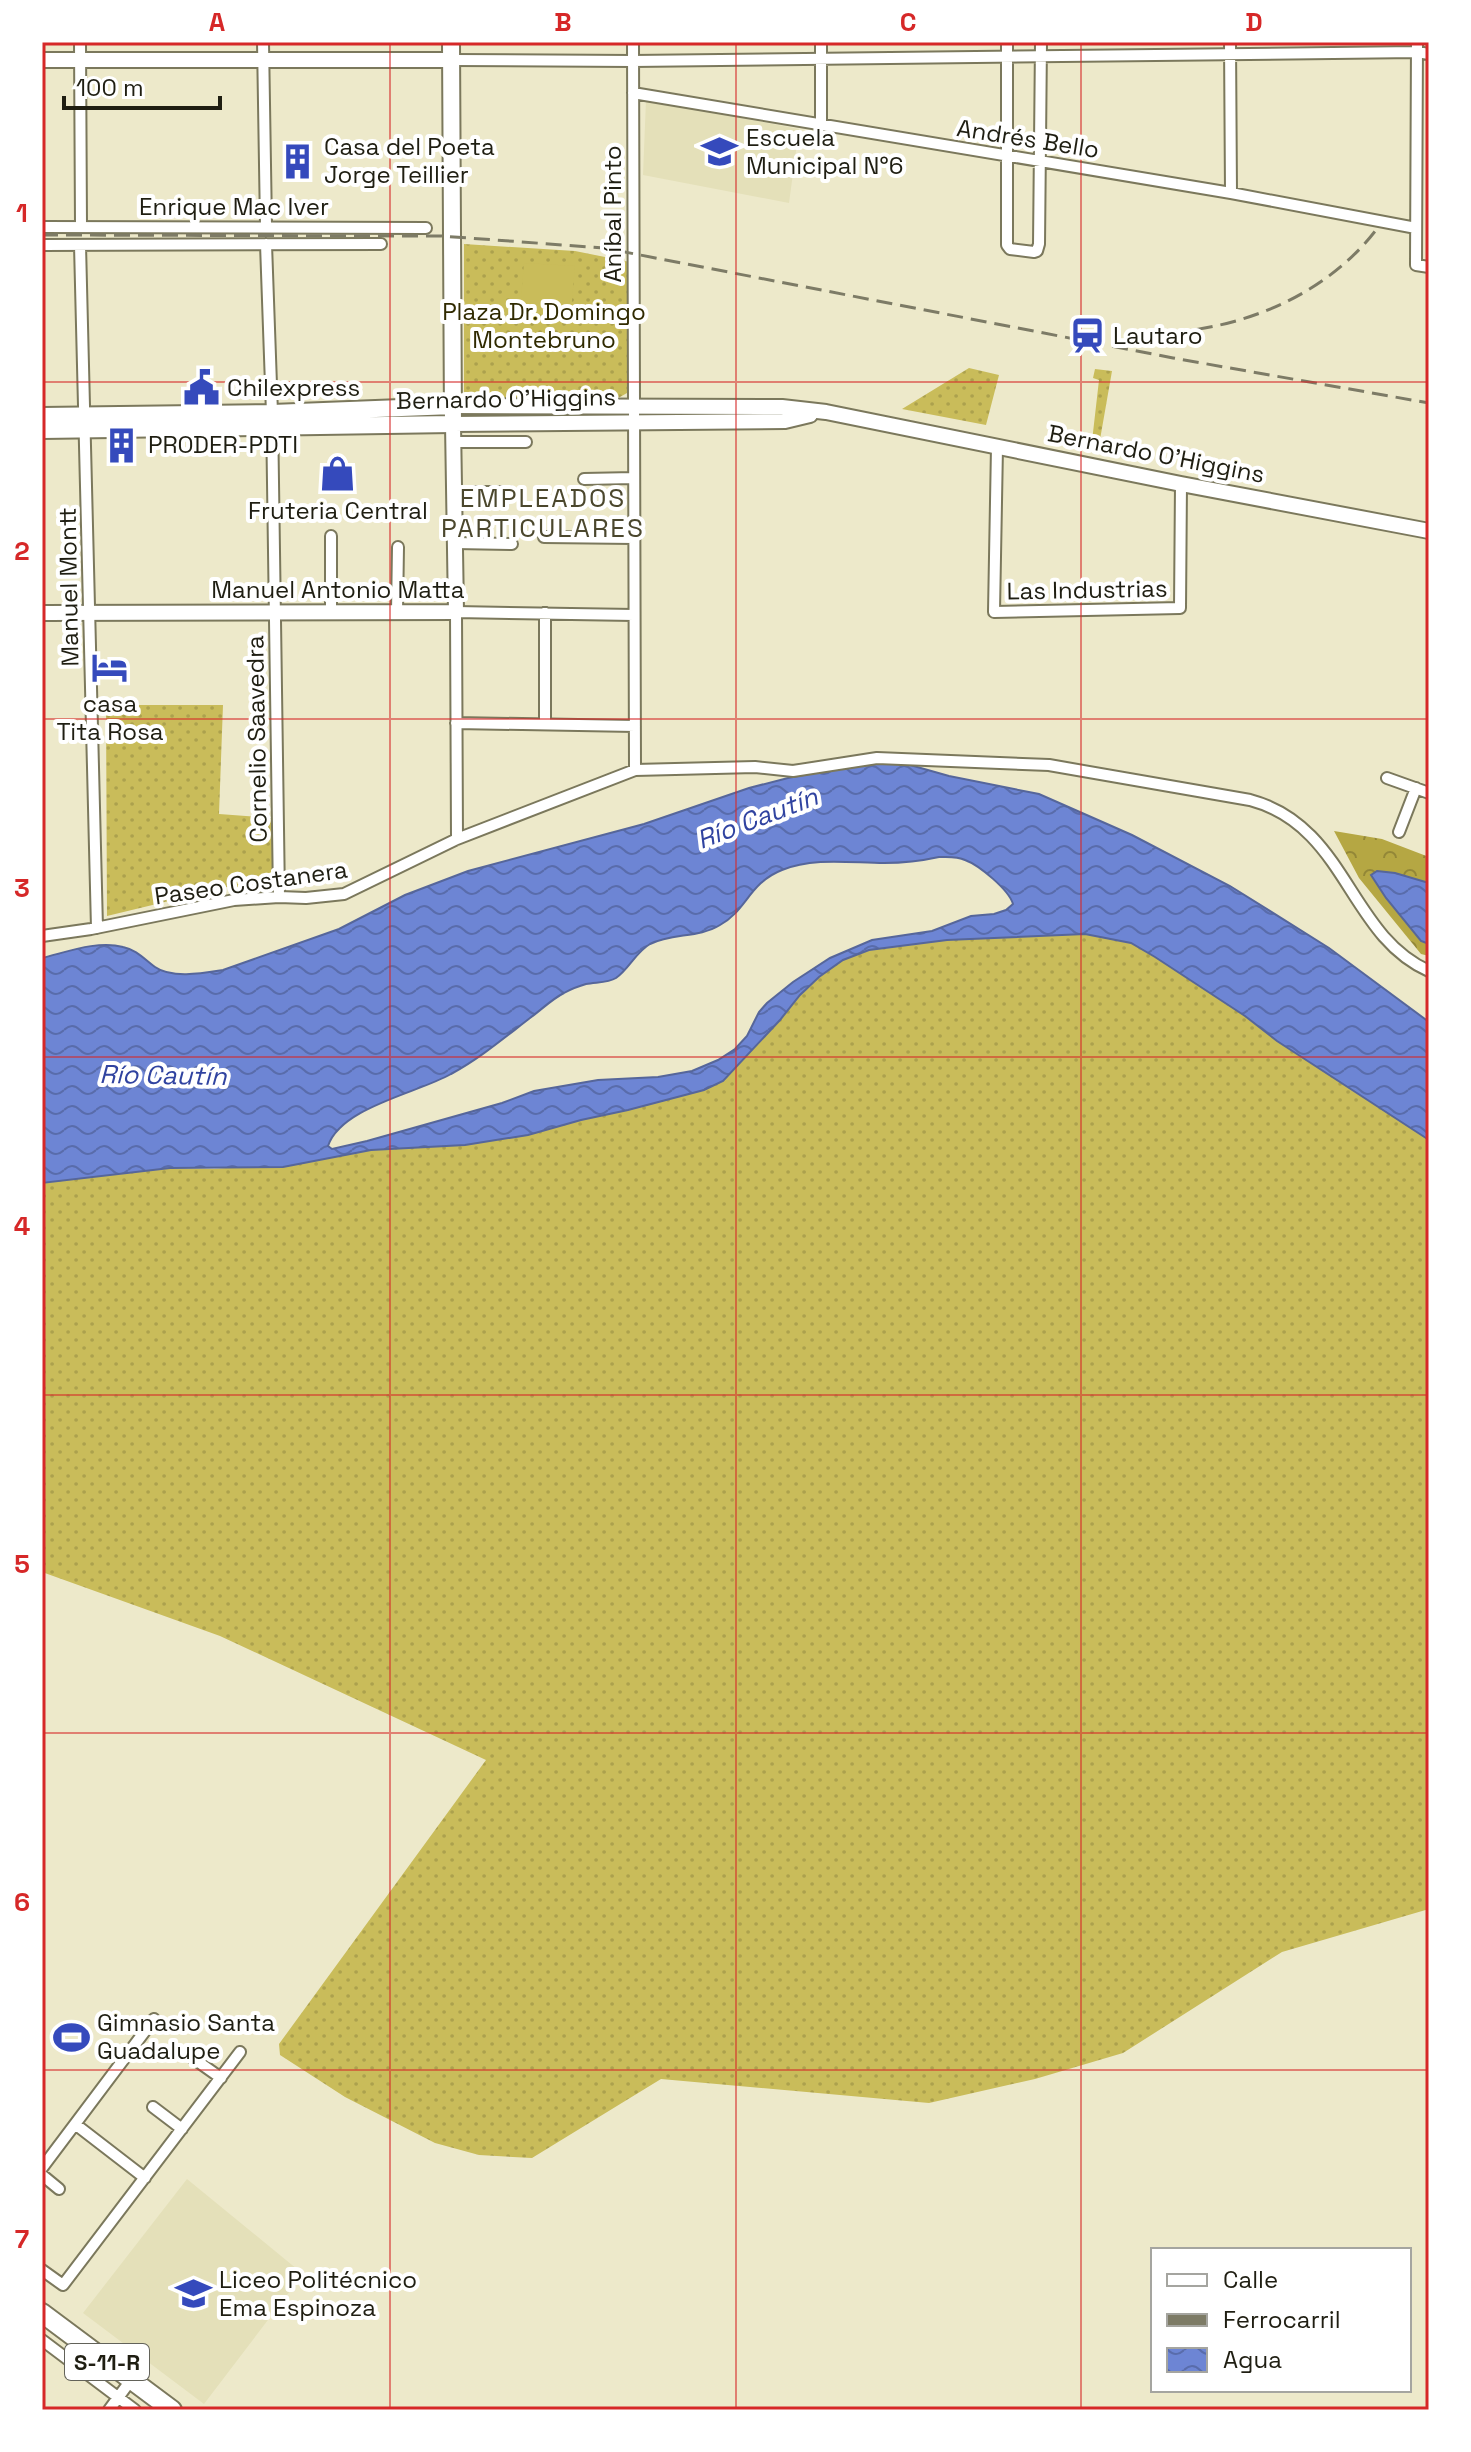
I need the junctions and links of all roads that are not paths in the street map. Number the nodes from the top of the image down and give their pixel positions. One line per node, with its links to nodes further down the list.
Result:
1 (80, 42): 16 (street)
2 (263, 42): 17 (street)
3 (451, 42): 18 (main road)
4 (633, 42): 19 (street, Aníbal Pinto)
5 (821, 42): 14 (street)
6 (1007, 42): 13 (street)
7 (1041, 42): 12 (street)
8 (1230, 42): 10 (street)
9 (1417, 47): 10 (street); 11 (street); 29 (street)
10 (1230, 54): 12 (street); 24 (street)
11 (1429, 54)
12 (1041, 56): 13 (street); 23 (street)
13 (1007, 57): 14 (street); 22 (street)
14 (821, 58): 19 (street); 21 (street)
15 (42, 60): 16 (main road)
16 (80, 60): 17 (main road); 25 (street)
17 (263, 60): 18 (main road); 26 (street)
18 (452, 60): 19 (street); 35 (main road)
19 (633, 61): 20 (street, Aníbal Pinto)
20 (633, 93): 21 (street, Andrés Bello); 36 (street, Aníbal Pinto)
21 (821, 125): 22 (street, Andrés Bello)
22 (1007, 156): 23 (street, Andrés Bello); 23 (street)
23 (1040, 161): 24 (street, Andrés Bello)
24 (1231, 193): 29 (street, Andrés Bello)
25 (81, 226): 26 (street, Enrique Mac Iver); 27 (street, Enrique Mac Iver)
26 (266, 226): 28 (street, Enrique Mac Iver)
27 (42, 227)
28 (426, 228)
29 (1416, 228): 34 (street)
30 (266, 244): 31 (street, Enrique Mac Iver); 33 (street, Enrique Mac Iver); 38 (street, Cornelio Saavedra)
31 (381, 244)
32 (42, 245): 33 (street, Enrique Mac Iver)
33 (80, 245): 39 (street, Manuel Montt)
34 (1429, 267)
35 (453, 406): 36 (main road, Bernardo O'Higgins); 38 (main road, Bernardo O'Higgins); 40 (main road)
36 (634, 414): 40 (main road, Bernardo O'Higgins); 44 (main road, Bernardo O'Higgins); 45 (street, Aníbal Pinto)
37 (42, 416): 39 (main road, Bernardo O'Higgins)
38 (272, 419): 39 (main road, Bernardo O'Higgins); 40 (main road, Bernardo O'Higgins); 57 (street, Cornelio Saavedra)
39 (85, 422): 41 (main road, Bernardo O'Higgins); 62 (street, Manuel Montt)
40 (453, 424): 42 (main road)
41 (42, 430)
42 (454, 442): 43 (street); 48 (main road)
43 (526, 442)
44 (997, 447): 47 (main road, Bernardo O'Higgins); 47 (street, Las Industrias)
45 (634, 478): 46 (street); 53 (street, Aníbal Pinto)
46 (584, 479)
47 (1181, 484): 50 (main road, Bernardo O'Higgins)
48 (454, 492): 49 (street); 54 (main road)
49 (509, 492)
50 (1429, 531)
51 (331, 536): 58 (street)
52 (544, 537): 53 (street)
53 (634, 538): 64 (street, Aníbal Pinto)
54 (455, 543): 55 (street); 60 (main road)
55 (512, 544)
56 (398, 547): 59 (street)
57 (276, 612): 58 (main road, Manuel Antonio Matta); 62 (main road, Manuel Antonio Matta); 74 (street, Cornelio Saavedra)
58 (331, 612): 59 (main road, Manuel Antonio Matta)
59 (397, 612): 60 (main road, Manuel Antonio Matta)
60 (456, 612): 63 (street, Manuel Antonio Matta); 65 (street)
61 (42, 613): 62 (main road, Manuel Antonio Matta)
62 (89, 613): 75 (street, Manuel Montt)
63 (545, 613): 64 (street, Manuel Antonio Matta); 66 (street)
64 (634, 615): 67 (street, Aníbal Pinto)
65 (456, 723): 66 (street); 73 (street)
66 (545, 724): 67 (street)
67 (635, 726): 68 (street, Aníbal Pinto)
68 (635, 770): 73 (street, Paseo Costanera); 77 (street, Paseo Costanera)
69 (1387, 778): 70 (street)
70 (1416, 788): 71 (street); 72 (street)
71 (1429, 793)
72 (1399, 832)
73 (457, 839): 74 (street, Paseo Costanera)
74 (279, 897): 75 (street, Paseo Costanera)
75 (97, 928): 76 (street, Paseo Costanera)
76 (42, 936)
77 (1429, 971)
78 (154, 2019): 83 (street)
79 (240, 2052): 81 (street)
80 (190, 2056): 81 (street)
81 (221, 2078): 84 (street)
82 (153, 2107): 84 (street)
83 (75, 2124): 85 (street); 87 (street)
84 (182, 2129): 87 (street)
85 (42, 2168)
86 (42, 2175): 88 (street)
87 (145, 2178): 89 (street)
88 (59, 2189)
89 (42, 2270)
90 (42, 2313): 92 (highway, S-11-R)
91 (42, 2340): 93 (street)
92 (131, 2380): 93 (street); 96 (highway, S-11-R)
93 (118, 2398): 94 (street); 95 (street)
94 (109, 2410)
95 (135, 2410)
96 (172, 2410)

